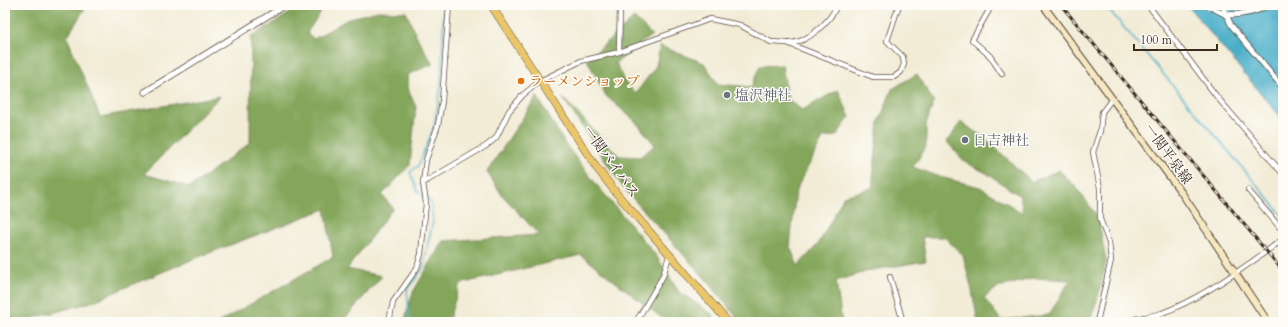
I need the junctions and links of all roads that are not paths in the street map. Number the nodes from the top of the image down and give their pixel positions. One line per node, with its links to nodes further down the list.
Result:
1 (285, 5): 19 (street)
2 (449, 5): 22 (street)
3 (491, 5): 17 (highway, 一関バイパス)
4 (620, 5): 15 (street)
5 (837, 5): 14 (street)
6 (900, 5): 14 (street)
7 (992, 5): 16 (street)
8 (1043, 5): 20 (main road, 一関平泉線)
9 (1148, 5): 21 (street)
10 (1206, 5): 13 (street)
11 (1222, 5): 13 (street)
12 (1268, 5): 13 (street)
13 (1226, 15): 18 (street)
14 (787, 43): 15 (street)
15 (619, 52): 17 (street)
16 (1002, 74)
17 (540, 81): 22 (street); 26 (highway, 一関バイパス)
18 (1283, 88)
19 (145, 92)
20 (1112, 99): 27 (main road, 一関平泉線); 34 (street)
21 (1283, 174)
22 (423, 183): 30 (street)
23 (1248, 190): 24 (street)
24 (1283, 231)
25 (1283, 239): 27 (street)
26 (669, 256): 31 (street); 32 (highway, 一関バイパス)
27 (1235, 273): 29 (street); 37 (main road, 一関平泉線)
28 (890, 277): 33 (street)
29 (1160, 314): 35 (street); 36 (street)
30 (389, 322)
31 (636, 322)
32 (728, 322)
33 (903, 322)
34 (1097, 322)
35 (1123, 322)
36 (1157, 322)
37 (1268, 322)

